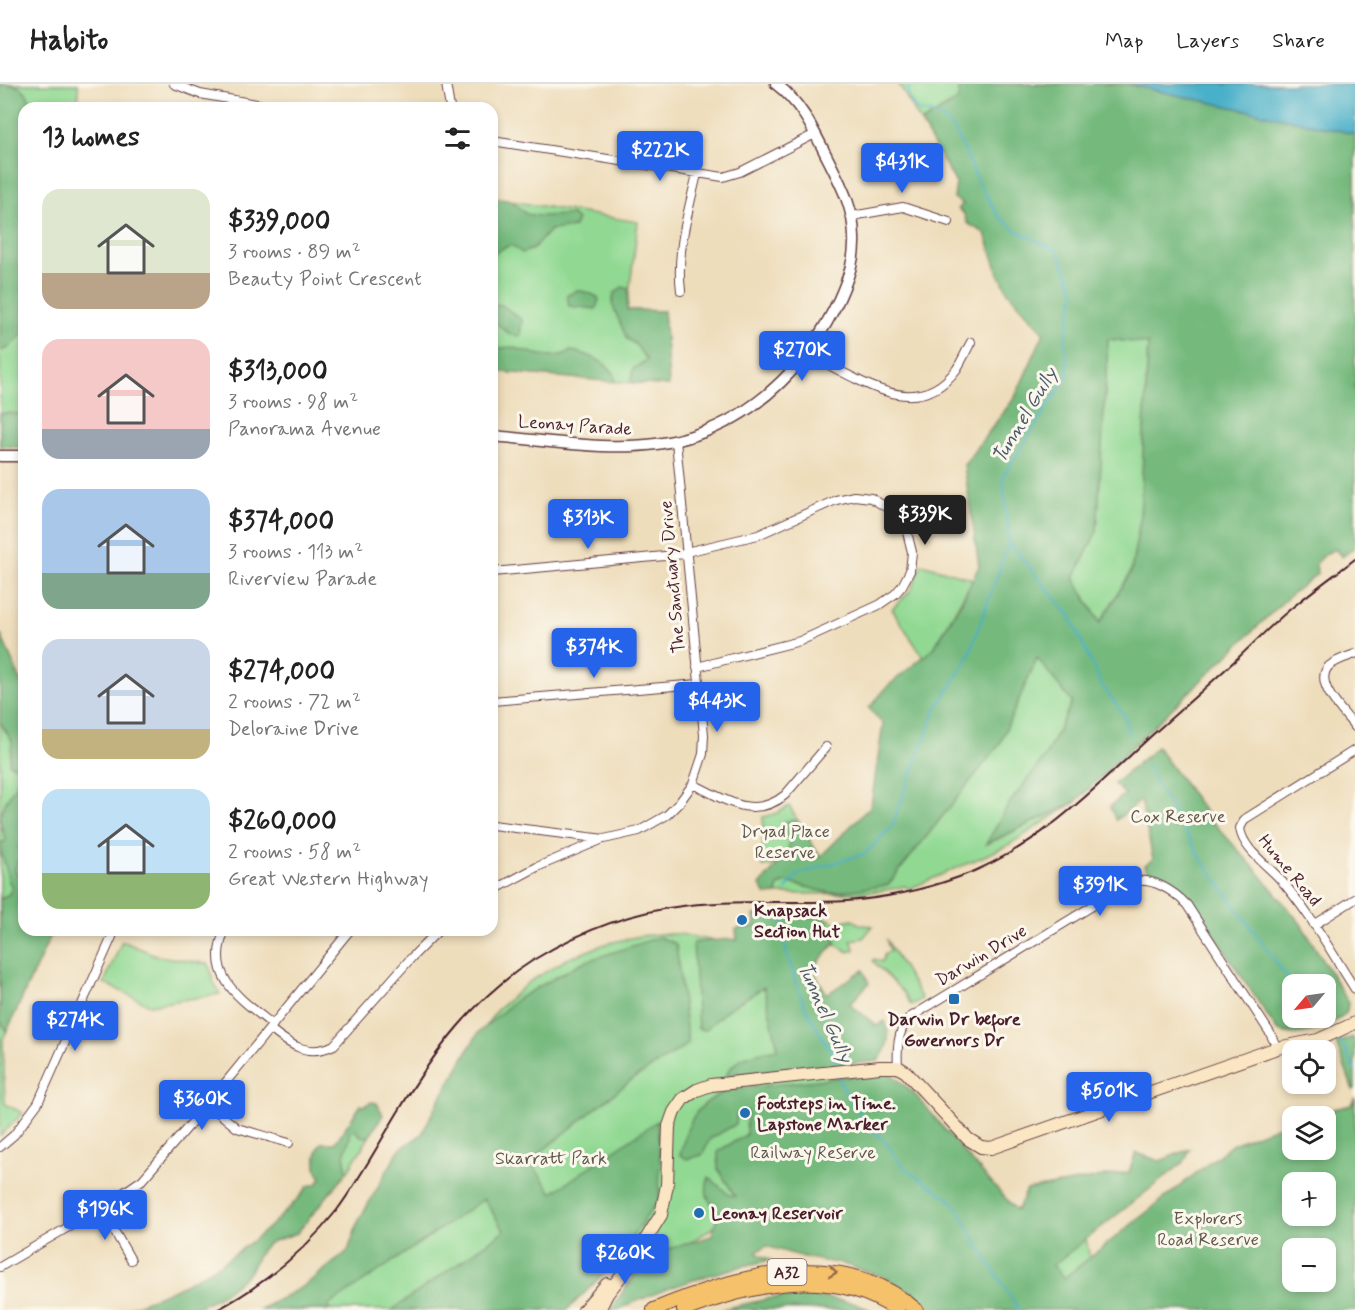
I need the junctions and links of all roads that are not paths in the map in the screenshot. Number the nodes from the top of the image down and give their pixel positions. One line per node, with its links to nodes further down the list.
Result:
1 (174, 84): 4 (street)
2 (446, 84): 5 (street)
3 (776, 84): 6 (street, Leonay Parade)
4 (245, 102)
5 (449, 102)
6 (816, 134): 8 (street); 9 (street, Leonay Parade)
7 (498, 142): 8 (street)
8 (697, 174): 11 (street)
9 (852, 216): 10 (street); 13 (street, Leonay Parade)
10 (949, 222)
11 (681, 291)
12 (971, 342): 13 (street)
13 (808, 352): 15 (street, Leonay Parade)
14 (498, 436): 15 (street, Leonay Parade)
15 (676, 441): 18 (street, The Sanctuary Drive)
16 (0, 456): 17 (street)
17 (18, 456)
18 (686, 553): 19 (street); 21 (street, The Sanctuary Drive); 21 (street)
19 (498, 571)
20 (1355, 654): 24 (street)
21 (697, 667): 22 (street, The Sanctuary Drive)
22 (699, 684): 23 (street); 27 (street, The Sanctuary Drive)
23 (498, 701)
24 (1355, 727)
25 (826, 747): 27 (street)
26 (1355, 750): 34 (street, Hume Road)
27 (693, 784): 30 (street, The Sanctuary Drive)
28 (498, 826): 29 (street, The Sanctuary Drive)
29 (573, 834): 30 (street, The Sanctuary Drive); 31 (street)
30 (604, 839): 31 (street)
31 (573, 852): 32 (street)
32 (498, 888)
33 (1355, 899): 34 (street)
34 (1314, 925): 39 (street, Hume Road)
35 (112, 936): 46 (street)
36 (224, 936): 41 (street)
37 (345, 936): 41 (street)
38 (433, 936): 41 (street)
39 (1355, 989)
40 (1355, 1023): 42 (main road)
41 (271, 1027): 44 (street)
42 (1277, 1048): 43 (main road); 43 (street, Darwin Drive)
43 (898, 1067): 48 (main road)
44 (208, 1104): 45 (street); 47 (street)
45 (289, 1143)
46 (0, 1147)
47 (101, 1208): 49 (street); 50 (street)
48 (646, 1240): 51 (main road); 52 (main road)
49 (131, 1260)
50 (1, 1263)
51 (584, 1310)
52 (599, 1310)
53 (654, 1310): 56 (highway, A32, one-way to 56)
54 (684, 1310): 55 (highway, A32)
55 (897, 1310)
56 (916, 1310)

